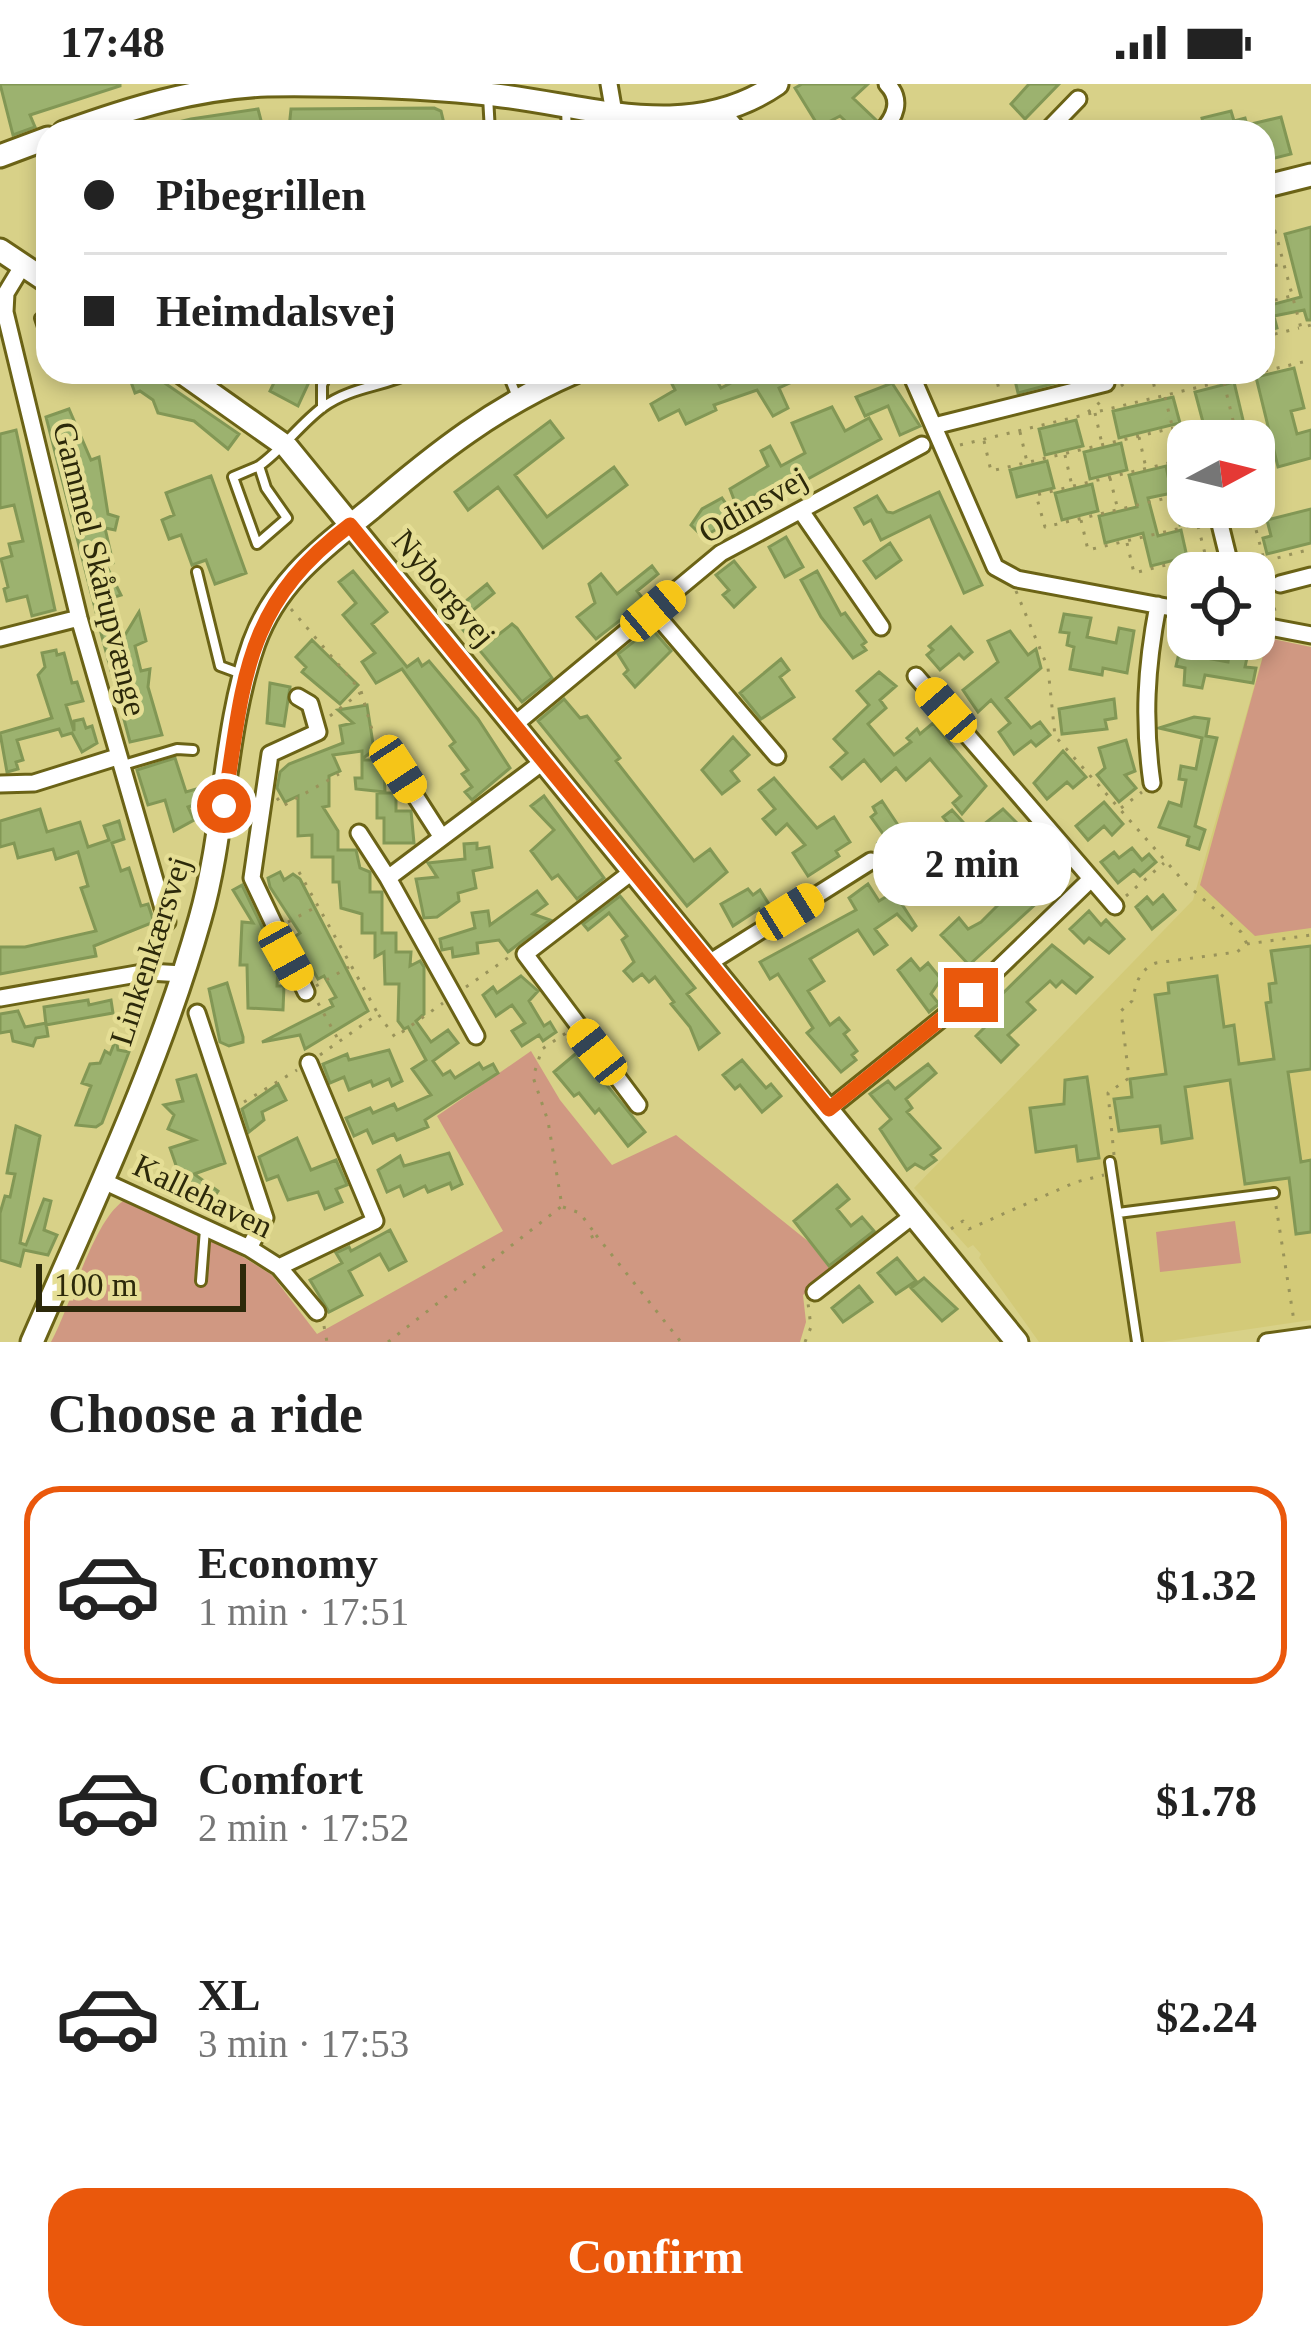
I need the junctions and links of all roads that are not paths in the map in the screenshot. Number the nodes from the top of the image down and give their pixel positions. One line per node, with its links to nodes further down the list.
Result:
1 (609, 84): 8 (street)
2 (777, 84): 7 (street)
3 (887, 84): 13 (street)
4 (488, 94): 6 (street); 9 (street); 10 (lane)
5 (1078, 98): 14 (street)
6 (566, 104): 8 (street); 11 (lane)
7 (723, 112): 8 (street); 12 (street)
8 (614, 113)
9 (101, 120)
10 (489, 120)
11 (567, 120)
12 (730, 120)
13 (893, 120)
14 (1057, 120)
15 (36, 145): 16 (street)
16 (0, 155)
17 (1311, 175): 18 (street)
18 (1275, 184)
19 (0, 250): 20 (street)
20 (23, 265): 21 (street); 43 (street, Gammel Skårupvænge)
21 (36, 274)
22 (198, 384): 33 (street, Nyborgvej)
23 (322, 384): 30 (lane)
24 (369, 384): 30 (lane)
25 (512, 384): 29 (lane)
26 (547, 384): 29 (street, Linkenkærsvej)
27 (915, 384): 31 (street)
28 (1103, 384): 31 (street)
29 (517, 397): 36 (street, Linkenkærsvej)
30 (322, 408): 33 (lane)
31 (938, 434): 40 (street)
32 (922, 445): 35 (street, Odinsvej)
33 (286, 447): 34 (lane); 36 (street, Nyborgvej)
34 (259, 466): 34 (lane)
35 (801, 511): 42 (street, Odinsvej); 44 (street)
36 (350, 525): 48 (street, Linkenkærsvej); 51 (street, Nyborgvej)
37 (197, 572): 48 (lane)
38 (1311, 576): 39 (street)
39 (1280, 584)
40 (1158, 605): 41 (street); 57 (street)
41 (1167, 607)
42 (653, 611): 51 (street, Odinsvej); 53 (street)
43 (79, 618): 47 (street); 54 (street, Gammel Skårupvænge)
44 (881, 628)
45 (1275, 628): 46 (street)
46 (1311, 635)
47 (0, 638)
48 (246, 676): 59 (street, Linkenkærsvej)
49 (916, 676): 66 (street)
50 (298, 697): 60 (street)
51 (514, 725): 55 (street, Nyborgvej)
52 (193, 750): 54 (lane)
53 (778, 756)
54 (118, 761): 58 (street); 68 (street, Gammel Skårupvænge)
55 (544, 761): 62 (street); 64 (street, Nyborgvej)
56 (398, 769): 62 (street)
57 (1152, 783)
58 (0, 784)
59 (224, 806): 60 (street); 70 (street, Linkenkærsvej)
60 (260, 808): 71 (street)
61 (358, 832): 65 (street)
62 (441, 836): 65 (street)
63 (871, 861): 69 (street)
64 (633, 871): 69 (street, Nyborgvej); 76 (street)
65 (388, 878): 74 (street)
66 (1091, 879): 67 (street); 77 (street)
67 (1114, 906)
68 (167, 922)
69 (709, 963): 77 (street, Nyborgvej)
70 (174, 973): 72 (street); 79 (street, Linkenkærsvej)
71 (306, 992)
72 (0, 998)
73 (197, 1013): 84 (street)
74 (476, 1036)
75 (308, 1063): 85 (street, Kallehaven)
76 (638, 1105)
77 (829, 1109): 82 (street, Nyborgvej)
78 (1110, 1162): 81 (lane)
79 (101, 1180): 83 (street, Kallehaven); 90 (street, Linkenkærsvej)
80 (1274, 1193): 81 (lane)
81 (1118, 1213): 92 (lane)
82 (914, 1214): 87 (street); 91 (street, Nyborgvej)
83 (205, 1227): 84 (street, Kallehaven); 86 (lane)
84 (249, 1248): 85 (street, Kallehaven)
85 (279, 1267): 88 (street, Kallehaven)
86 (201, 1281)
87 (815, 1292)
88 (317, 1312)
89 (1304, 1337): 93 (street)
90 (32, 1342)
91 (1017, 1342)
92 (1137, 1342)
93 (1267, 1342)

